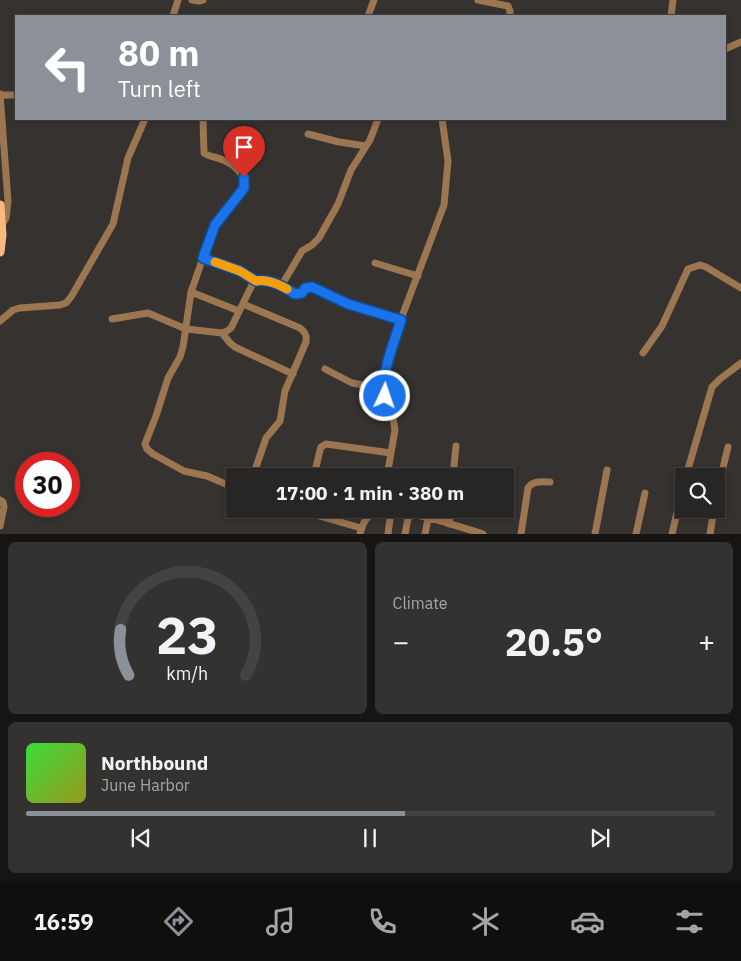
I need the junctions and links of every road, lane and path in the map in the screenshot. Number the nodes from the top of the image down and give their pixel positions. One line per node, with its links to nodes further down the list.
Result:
1 (178, 0): 7 (street)
2 (192, 0): 3 (street)
3 (203, 0)
4 (374, 0): 8 (street)
5 (478, 0): 9 (street)
6 (673, 0): 10 (street)
7 (172, 15)
8 (368, 15)
9 (510, 15)
10 (670, 15)
11 (741, 42): 12 (street)
12 (726, 49)
13 (0, 95): 14 (street); 22 (street)
14 (15, 95)
15 (145, 120): 34 (street)
16 (203, 120): 24 (street)
17 (378, 120): 20 (street)
18 (442, 120): 26 (street)
19 (308, 134): 20 (street)
20 (366, 146): 28 (street)
21 (0, 204): 22 (main road)
22 (2, 225): 23 (main road)
23 (0, 252)
24 (203, 258): 27 (street); 30 (street)
25 (375, 262): 26 (street)
26 (418, 276): 33 (street)
27 (256, 281): 28 (street); 31 (street)
28 (279, 284): 33 (street)
29 (741, 288): 37 (street)
30 (191, 292): 31 (street); 35 (street)
31 (241, 307): 36 (street); 40 (street)
32 (112, 319): 35 (street)
33 (401, 320): 41 (street)
34 (0, 321)
35 (186, 329): 36 (street); 53 (street)
36 (222, 333): 40 (street)
37 (643, 353)
38 (741, 363): 49 (street)
39 (325, 369): 41 (street)
40 (293, 374): 45 (street)
41 (384, 389): 44 (street)
42 (456, 446): 48 (street)
43 (728, 447): 50 (street)
44 (391, 453): 46 (street); 47 (street)
45 (256, 468)
46 (316, 468)
47 (388, 468)
48 (454, 468)
49 (688, 468)
50 (723, 468)
51 (607, 470): 73 (street)
52 (550, 482): 72 (street)
53 (226, 484)
54 (645, 493): 74 (street)
55 (0, 500): 65 (street)
56 (325, 518): 66 (street)
57 (368, 518): 66 (street)
58 (387, 518): 68 (street)
59 (408, 518): 69 (street)
60 (428, 518): 64 (street); 70 (street)
61 (450, 518): 64 (street)
62 (676, 518): 75 (street)
63 (713, 518): 76 (street)
64 (449, 524): 67 (street)
65 (0, 526)
66 (360, 531)
67 (467, 531): 71 (street)
68 (388, 534)
69 (405, 534)
70 (425, 534)
71 (483, 534)
72 (521, 534)
73 (595, 534)
74 (636, 534)
75 (672, 534)
76 (710, 534)

